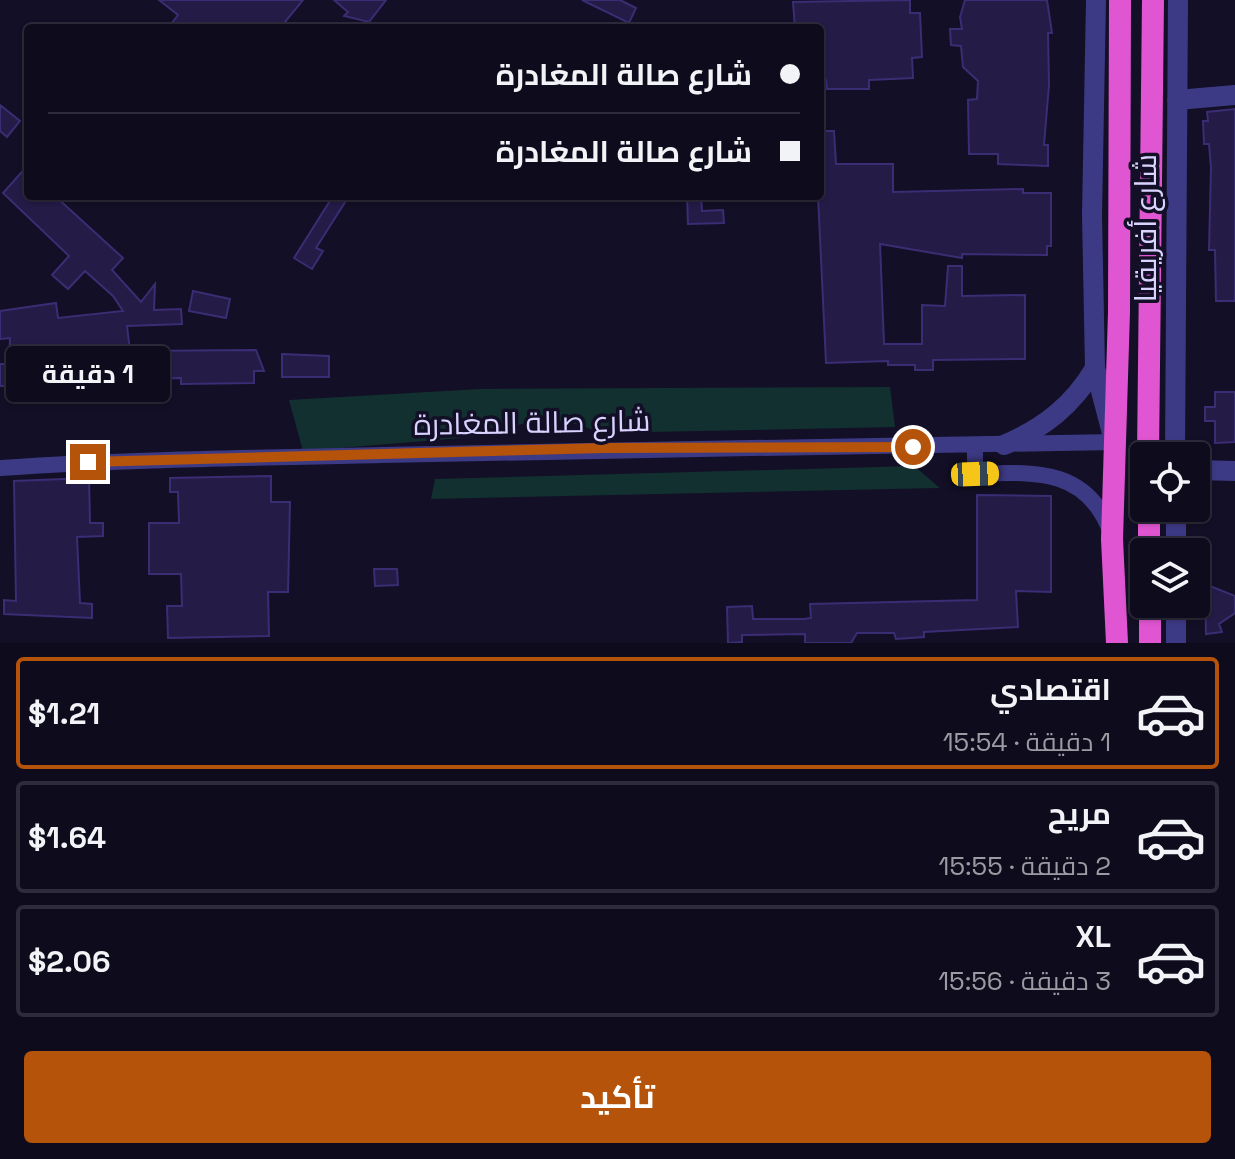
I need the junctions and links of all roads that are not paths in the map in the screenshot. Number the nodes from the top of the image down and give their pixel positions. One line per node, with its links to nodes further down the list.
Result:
1 (1096, 0): 7 (street, شارع أفريقيا)
2 (1120, 0): 8 (highway, شارع أفريقيا)
3 (1153, 0): 9 (highway, شارع أفريقيا)
4 (1178, 0): 6 (street, شارع أفريقيا)
5 (1235, 95): 6 (street)
6 (1177, 100): 10 (street, شارع أفريقيا)
7 (1095, 368): 8 (street, شارع أفريقيا); 11 (street)
8 (1115, 442): 11 (street, شارع صالة المغادرة); 12 (highway); 17 (highway, شارع أفريقيا)
9 (1148, 442)
10 (1175, 442)
11 (1004, 445): 13 (street, شارع صالة المغادرة)
12 (1130, 445)
13 (975, 446): 14 (street, شارع صالة المغادرة); 17 (street)
14 (0, 468)
15 (1210, 470): 16 (street)
16 (1235, 471)
17 (1112, 539): 20 (highway, شارع أفريقيا)
18 (1150, 618): 21 (highway)
19 (1176, 618): 22 (street)
20 (1117, 643)
21 (1150, 643)
22 (1176, 643)

